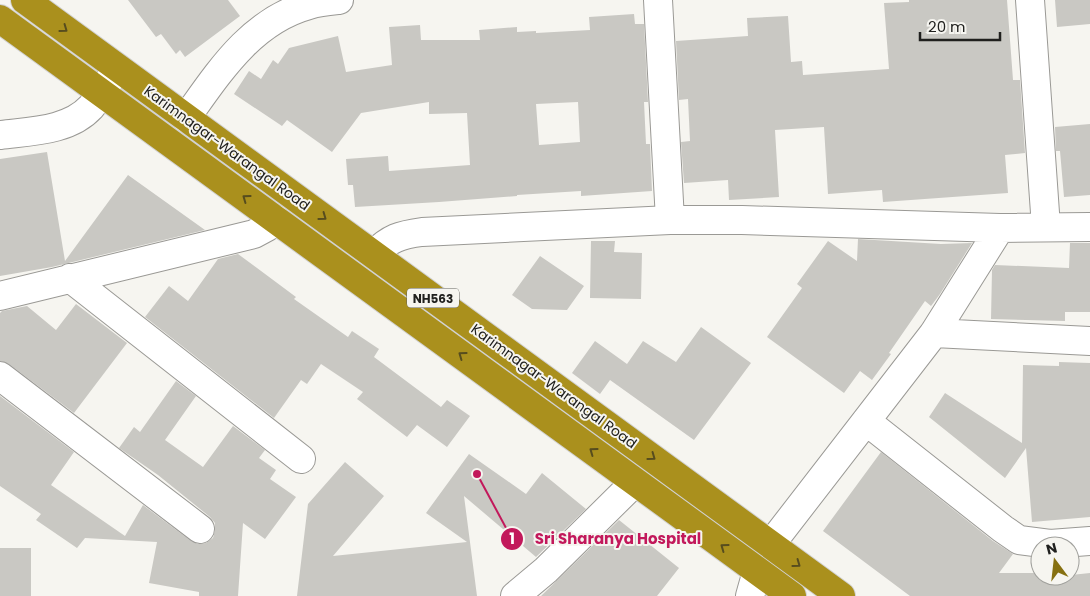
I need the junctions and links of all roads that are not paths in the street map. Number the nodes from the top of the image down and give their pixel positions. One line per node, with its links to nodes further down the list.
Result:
1 (25, 0): 6 (highway, Karimnagar-Warangal Road / NH563, one-way to 6)
2 (339, 0): 8 (street)
3 (658, 0): 11 (street)
4 (1030, 0): 12 (street)
5 (0, 19): 7 (highway, Karimnagar-Warangal Road / NH563)
6 (117, 68): 7 (street); 8 (highway, Karimnagar-Warangal Road / NH563)
7 (101, 92): 9 (street); 10 (highway, Karimnagar-Warangal Road / NH563, one-way to 7)
8 (186, 118): 15 (highway, Karimnagar-Warangal Road / NH563, one-way to 15)
9 (0, 135)
10 (275, 219): 16 (street); 23 (highway, Karimnagar-Warangal Road / NH563, one-way to 10)
11 (670, 220): 14 (street); 15 (street)
12 (1046, 227): 13 (street); 14 (street)
13 (1090, 227)
14 (1000, 228): 18 (street)
15 (374, 254): 26 (highway, Karimnagar-Warangal Road / NH563, one-way to 26)
16 (70, 278): 17 (street); 22 (street)
17 (0, 296)
18 (934, 333): 19 (street); 21 (street)
19 (1090, 341)
20 (0, 376): 24 (street)
21 (866, 421): 25 (street); 26 (street)
22 (301, 459)
23 (635, 482): 27 (highway, Karimnagar-Warangal Road / NH563, one-way to 23); 28 (street)
24 (200, 529)
25 (1090, 541)
26 (771, 544): 30 (highway, Karimnagar-Warangal Road / NH563, one-way to 30)
27 (754, 583): 29 (highway, Karimnagar-Warangal Road / NH563)
28 (515, 596)
29 (792, 596)
30 (841, 596)

